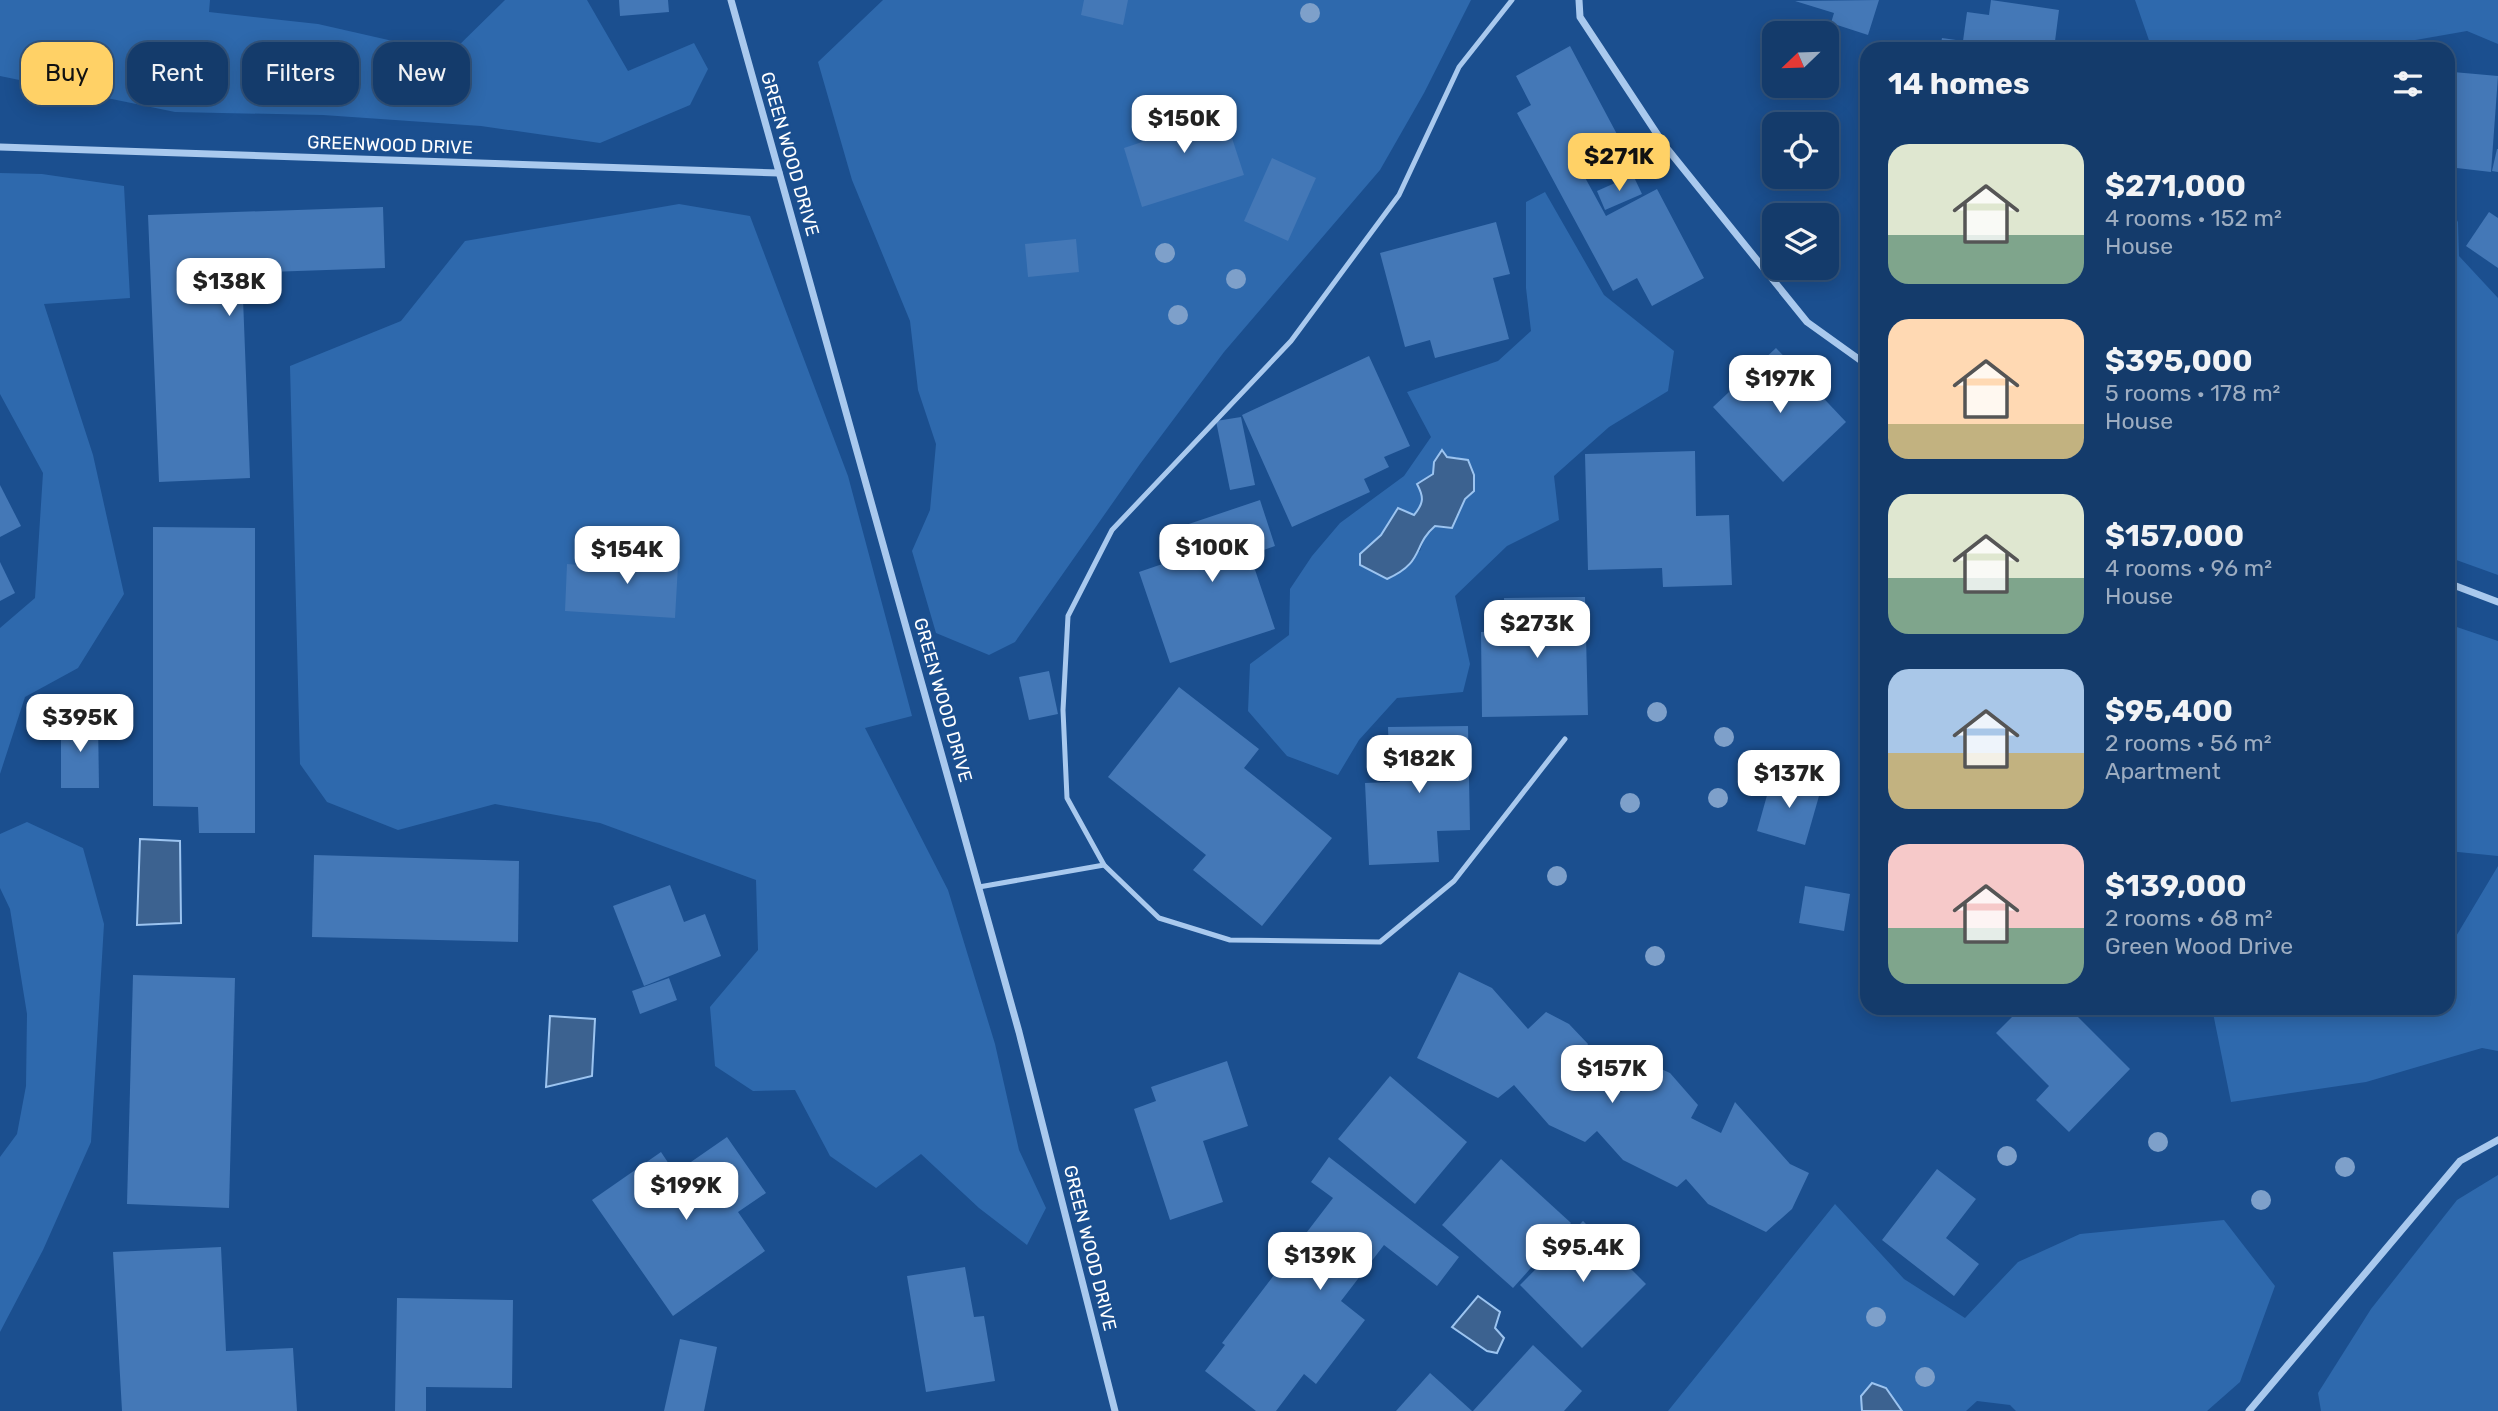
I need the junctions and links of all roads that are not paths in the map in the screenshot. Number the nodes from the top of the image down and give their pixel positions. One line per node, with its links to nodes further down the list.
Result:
1 (731, 0): 5 (street, GREEN WOOD DRIVE)
2 (1512, 0): 10 (lane)
3 (1579, 0): 6 (street)
4 (0, 148): 5 (street, GREENWOOD DRIVE)
5 (779, 173): 11 (street, GREEN WOOD DRIVE)
6 (1860, 360)
7 (2455, 586): 8 (street)
8 (2498, 601)
9 (1565, 739): 10 (lane)
10 (1104, 865): 11 (lane)
11 (979, 887): 13 (street, GREEN WOOD DRIVE)
12 (2498, 1140): 14 (street)
13 (1115, 1411)
14 (2249, 1411)

